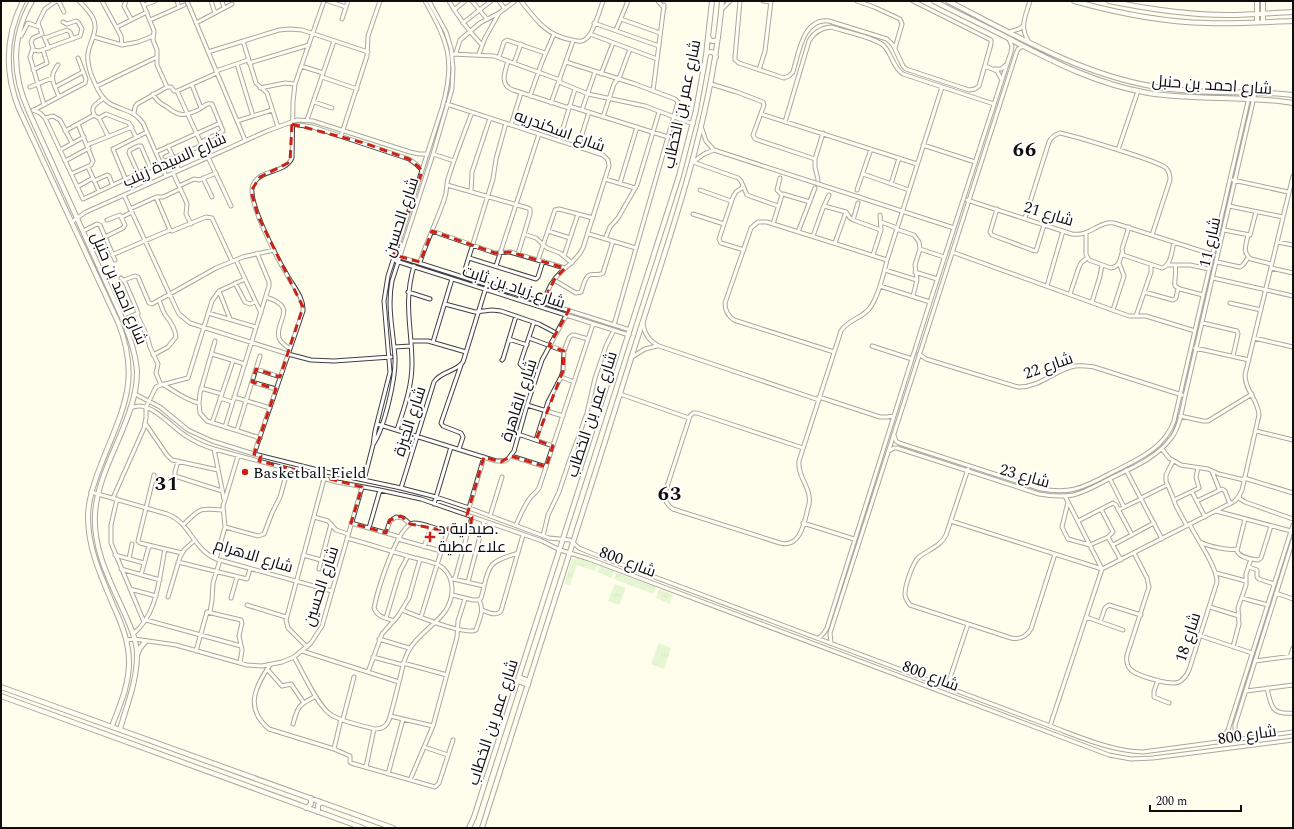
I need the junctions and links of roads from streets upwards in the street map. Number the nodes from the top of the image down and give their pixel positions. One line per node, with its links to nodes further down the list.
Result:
1 (24, 1): 109 (street, شارع احمد بن حنبل)
2 (32, 1): 112 (street, شارع احمد بن حنبل)
3 (56, 1): 55 (street); 77 (street)
4 (81, 1): 91 (street)
5 (102, 1): 78 (street)
6 (126, 1): 63 (street)
7 (142, 1): 46 (street)
8 (155, 1): 46 (street)
9 (177, 1): 47 (street)
10 (187, 1): 70 (street)
11 (211, 1): 58 (street)
12 (222, 1): 50 (street)
13 (324, 1): 84 (street)
14 (328, 1): 48 (street)
15 (348, 1): 48 (street)
16 (380, 1): 114 (street)
17 (424, 1): 75 (street, شارع الحسين)
18 (429, 1): 75 (street, شارع الحسين)
19 (449, 1): 53 (street)
20 (465, 1): 53 (street)
21 (472, 1): 54 (street)
22 (491, 1): 54 (street)
23 (499, 1): 51 (street)
24 (515, 1): 51 (street)
25 (521, 1): 85 (street)
26 (603, 1): 74 (street)
27 (628, 1): 66 (street)
28 (658, 1): 83 (street)
29 (712, 1): 89 (street, شارع عمر بن الخطاب)
30 (722, 1): 52 (street, شارع عمر بن الخطاب)
31 (730, 1): 52 (street)
32 (740, 1): 140 (street)
33 (763, 1): 43 (street)
34 (857, 1): 107 (street)
35 (913, 1): 137 (street)
36 (934, 1): 60 (street, شارع احمد بن حنبل)
37 (948, 1): 49 (street, شارع احمد بن حنبل)
38 (1030, 1): 76 (street)
39 (1074, 1): 71 (street)
40 (1109, 1): 62 (street)
41 (1257, 1): 62 (street)
42 (1263, 1): 61 (street)
43 (771, 2): 140 (street)
44 (232, 4): 50 (street)
45 (184, 5): 47 (street)
46 (144, 6): 56 (street)
47 (179, 7): 67 (street)
48 (346, 7): 64 (street)
49 (960, 7): 60 (street); 82 (street, شارع احمد بن حنبل)
50 (224, 8): 58 (street)
51 (505, 9): 59 (street)
52 (722, 9): 90 (street, شارع عمر بن الخطاب)
53 (454, 10): 73 (street)
54 (480, 10): 65 (street); 73 (street)
55 (64, 12)
56 (147, 12): 63 (street); 67 (street)
57 (1293, 12): 61 (street)
58 (215, 13): 70 (street)
59 (499, 13): 65 (street); 103 (street)
60 (957, 13): 94 (street, شارع احمد بن حنبل)
61 (1263, 13): 62 (street); 72 (street)
62 (1257, 14): 71 (street)
63 (131, 19): 78 (street)
64 (342, 19)
65 (487, 19): 81 (street)
66 (621, 19): 79 (street); 83 (street)
67 (150, 20): 88 (street)
68 (1293, 20): 72 (street)
69 (63, 22): 93 (street)
70 (196, 22): 113 (street)
71 (1257, 22): 72 (street)
72 (1263, 22)
73 (463, 23): 81 (street)
74 (594, 23): 79 (street); 86 (street)
75 (440, 25): 118 (street, شارع الحسين); 177 (street, شارع الحسين)
76 (1023, 26): 82 (street); 98 (street)
77 (40, 27): 80 (street); 87 (street)
78 (117, 27): 101 (street)
79 (616, 30): 104 (street)
80 (42, 32): 92 (street); 110 (street)
81 (470, 32): 103 (street); 116 (street)
82 (1009, 32): 98 (street, شارع احمد بن حنبل)
83 (660, 33): 104 (street)
84 (313, 34): 95 (street); 96 (street); 102 (street)
85 (554, 34): 97 (street); 117 (street)
86 (590, 34): 97 (street); 99 (street)
87 (22, 36)
88 (153, 36): 101 (street); 122 (street)
89 (708, 36): 90 (street); 121 (street, شارع عمر بن الخطاب)
90 (718, 36): 124 (street, شارع عمر بن الخطاب)
91 (94, 37): 101 (street); 155 (street)
92 (45, 38): 93 (street); 106 (street)
93 (73, 39): 106 (street)
94 (1008, 39): 105 (street, شارع احمد بن حنبل); 115 (street)
95 (243, 41): 113 (street); 129 (street)
96 (334, 41): 114 (street); 146 (street)
97 (573, 41): 130 (street)
98 (1029, 42): 125 (street, شارع احمد بن حنبل)
99 (613, 43): 108 (street); 145 (street)
100 (521, 44): 117 (street); 123 (street); 131 (street)
101 (122, 45)
102 (309, 45): 129 (street); 136 (street)
103 (482, 45): 119 (street)
104 (659, 46): 127 (street)
105 (1023, 46): 120 (street); 133 (street, شارع احمد بن حنبل)
106 (49, 48): 111 (street)
107 (895, 48): 137 (street); 140 (street)
108 (630, 49): 127 (street); 148 (street)
109 (9, 50): 112 (street); 327 (street, شارع احمد بن حنبل)
110 (33, 50): 111 (street); 139 (street)
111 (43, 50): 139 (street)
112 (16, 51): 191 (street, شارع احمد بن حنبل)
113 (208, 52): 142 (street)
114 (368, 52): 161 (street)
115 (1011, 52): 120 (street); 135 (street)
116 (456, 53): 118 (street); 119 (street)
117 (545, 53): 143 (street)
118 (452, 54): 180 (street, شارع الحسين)
119 (479, 54): 123 (street)
120 (1016, 54): 183 (street)
121 (706, 55): 124 (street); 213 (street, شارع عمر بن الخطاب)
122 (157, 57): 155 (street); 156 (street)
123 (499, 57): 128 (street)
124 (716, 57): 153 (street, شارع عمر بن الخطاب)
125 (1060, 57): 133 (street); 167 (street, شارع احمد بن حنبل)
126 (78, 58): 141 (street)
127 (657, 59): 164 (street)
128 (508, 61): 131 (street); 166 (street)
129 (249, 62): 132 (street); 160 (street)
130 (566, 62): 144 (street); 150 (street)
131 (514, 63): 143 (street)
132 (237, 64): 142 (street); 200 (street)
133 (1057, 64): 165 (street, شارع احمد بن حنبل)
134 (58, 65): 147 (street)
135 (1006, 65): 138 (street); 149 (street)
136 (301, 66): 146 (street); 152 (street)
137 (985, 66): 138 (street)
138 (994, 69): 149 (street)
139 (33, 70): 151 (street)
140 (759, 70)
141 (83, 72): 158 (street); 172 (street)
142 (217, 72): 154 (street); 207 (street)
143 (538, 72): 150 (street); 170 (street)
144 (595, 72): 145 (street); 169 (street)
145 (601, 74): 148 (street)
146 (322, 75): 161 (street); 176 (street)
147 (52, 78): 151 (street); 158 (street)
148 (618, 79): 164 (street); 174 (street)
149 (1002, 80): 181 (street)
150 (559, 81): 162 (street); 178 (street)
151 (38, 84): 157 (street); 182 (street)
152 (295, 84): 160 (street); 210 (street)
153 (711, 84): 198 (street); 218 (street, شارع عمر بن الخطاب)
154 (192, 85): 163 (street); 185 (street)
155 (97, 86): 173 (street)
156 (167, 86): 163 (street); 168 (street)
157 (30, 87)
158 (55, 87): 172 (street)
159 (942, 87): 181 (street); 208 (street); 235 (street)
160 (260, 88): 188 (street)
161 (357, 88): 220 (street)
162 (575, 89): 169 (street); 184 (street)
163 (178, 91): 197 (street)
164 (653, 91): 202 (street)
165 (1138, 91): 175 (street, شارع احمد بن حنبل); 242 (street)
166 (521, 93): 170 (street); 214 (street)
167 (1253, 93): 171 (street, شارع احمد بن حنبل); 175 (street, شارع 11)
168 (154, 94): 196 (street); 197 (street)
169 (588, 94): 174 (street); 189 (street)
170 (530, 96): 178 (street)
171 (1293, 96)
172 (59, 97): 182 (street)
173 (104, 98): 196 (street); 199 (street)
174 (609, 99): 194 (street); 201 (street)
175 (1251, 99): 179 (street, شارع احمد بن حنبل); 190 (street, شارع 11); 195 (street, شارع 11)
176 (314, 102): 186 (street); 206 (street)
177 (444, 103): 180 (street, شارع اسكندريه); 245 (street, شارع الحسين)
178 (552, 103): 184 (street)
179 (1293, 103)
180 (448, 104): 192 (street, شارع اسكندريه); 246 (street, شارع الحسين)
181 (994, 104): 183 (street); 256 (street)
182 (44, 105): 187 (street)
183 (999, 106): 299 (street)
184 (569, 107): 189 (street); 232 (street)
185 (201, 108): 197 (street); 209 (street)
186 (332, 108)
187 (34, 110): 191 (street); 203 (street)
188 (272, 110): 200 (street); 215 (street)
189 (582, 110): 193 (street)
190 (1246, 111): 195 (street); 273 (street, شارع 11)
191 (29, 112): 320 (street, شارع احمد بن حنبل)
192 (472, 112): 205 (street, شارع اسكندريه); 253 (street)
193 (589, 112): 201 (street); 238 (street)
194 (659, 112): 202 (street); 222 (street)
195 (1251, 112): 276 (street, شارع 11)
196 (134, 113): 221 (street)
197 (188, 114): 223 (street)
198 (761, 114): 208 (street); 251 (street)
199 (94, 115): 204 (street); 211 (street)
200 (253, 116): 207 (street)
201 (603, 117): 217 (street)
202 (674, 117): 213 (street); 230 (street)
203 (45, 118): 219 (street); 240 (street)
204 (99, 118): 216 (street); 226 (street)
205 (490, 118): 212 (street, شارع اسكندريه); 290 (street)
206 (307, 120): 210 (street, شارع السيدة زينب); 220 (street, شارع السيدة زينب)
207 (237, 121): 231 (street)
208 (785, 122): 225 (street)
209 (220, 123): 223 (street); 233 (street)
210 (292, 123): 215 (street, شارع السيدة زينب); 227 (street); 363 (street)
211 (78, 124): 219 (street); 228 (street)
212 (506, 124): 214 (street, شارع اسكندريه); 295 (street)
213 (693, 124): 308 (street, شارع عمر بن الخطاب)
214 (511, 125): 224 (street, شارع اسكندريه)
215 (278, 126): 231 (street, شارع السيدة زينب)
216 (132, 127): 226 (street); 229 (street)
217 (637, 127): 222 (street); 277 (street)
218 (702, 129): 241 (street); 255 (street, شارع عمر بن الخطاب)
219 (65, 131): 234 (street)
220 (343, 131): 227 (street); 245 (street, شارع السيدة زينب)
221 (147, 132): 229 (street); 243 (street)
222 (653, 132): 230 (street); 284 (street)
223 (197, 133): 233 (street); 236 (street)
224 (539, 134): 232 (street, شارع اسكندريه); 303 (street)
225 (823, 134): 239 (street); 251 (street)
226 (108, 136): 237 (street)
227 (341, 136): 261 (street)
228 (84, 137): 234 (street); 237 (street)
229 (136, 137): 269 (street)
230 (668, 137): 361 (street)
231 (245, 140): 248 (street, شارع السيدة زينب)
232 (559, 141): 238 (street, شارع اسكندريه)
233 (201, 142): 249 (street)
234 (72, 143): 240 (street)
235 (923, 145): 256 (street); 257 (street)
236 (168, 146): 243 (street); 244 (street)
237 (88, 147): 252 (street); 258 (street)
238 (578, 147): 272 (street, شارع اسكندريه)
239 (871, 149): 250 (street); 266 (street)
240 (60, 150): 252 (street)
241 (714, 150): 255 (street); 311 (street)
242 (1118, 150): 323 (street); 347 (street)
243 (156, 152): 254 (street)
244 (171, 154): 247 (street); 249 (street)
245 (427, 154): 261 (street, شارع الحسين)
246 (433, 154): 253 (street); 374 (street, شارع الحسين)
247 (165, 157)
248 (208, 157): 260 (street, شارع السيدة زينب); 264 (street)
249 (173, 158): 260 (street)
250 (899, 158): 257 (street); 279 (street)
251 (815, 159): 275 (street)
252 (65, 161): 265 (street)
253 (454, 161): 280 (street)
254 (160, 162): 259 (street); 267 (street)
255 (693, 162): 283 (street); 314 (street, شارع عمر بن الخطاب)
256 (975, 162): 298 (street)
257 (917, 164): 288 (street)
258 (88, 167): 265 (street); 274 (street)
259 (150, 167): 262 (street); 262 (street)
260 (179, 170): 263 (street, شارع السيدة زينب)
261 (422, 171): 372 (street, شارع الحسين)
262 (138, 173): 269 (street)
263 (173, 173): 267 (street, شارع السيدة زينب); 282 (street)
264 (216, 173): 270 (street); 304 (street)
265 (71, 174): 281 (street)
266 (863, 174): 279 (street); 287 (street)
267 (166, 176): 292 (street, شارع السيدة زينب)
268 (1293, 176): 291 (street)
269 (125, 178): 278 (street)
270 (203, 178): 282 (street); 297 (street)
271 (780, 178): 293 (street)
272 (605, 179): 277 (street); 321 (street, شارع اسكندريه)
273 (1230, 179): 276 (street); 370 (street, شارع 11)
274 (94, 180): 278 (street); 281 (street); 289 (street)
275 (818, 180)
276 (1235, 180): 291 (street); 307 (street, شارع 11)
277 (620, 183): 284 (street)
278 (112, 184): 289 (street)
279 (891, 184): 288 (street)
280 (447, 185): 290 (street); 340 (street)
281 (76, 187): 289 (street)
282 (180, 187): 296 (street); 329 (street)
283 (743, 187): 300 (street); 305 (street)
284 (635, 188): 352 (street)
285 (815, 188): 301 (street)
286 (700, 190): 300 (street)
287 (857, 190)
288 (909, 190): 311 (street)
289 (99, 191)
290 (470, 192): 295 (street)
291 (1288, 192): 319 (street)
292 (124, 195): 310 (street); 320 (street, شارع السيدة زينب)
293 (782, 195): 301 (street); 305 (street)
294 (829, 195): 306 (street)
295 (488, 196): 303 (street); 358 (street)
296 (156, 197): 310 (street); 336 (street)
297 (212, 197)
298 (964, 199): 299 (street, شارع 21); 335 (street)
299 (969, 200): 309 (street, شارع 21); 365 (street)
300 (732, 201): 330 (street)
301 (810, 202): 343 (street)
302 (858, 203): 325 (street)
303 (516, 204): 345 (street); 367 (street)
304 (231, 206)
305 (778, 206): 331 (street)
306 (824, 206): 312 (street); 348 (street)
307 (1229, 206): 313 (street); 338 (street, شارع 11)
308 (669, 209): 314 (street); 322 (street, شارع عمر بن الخطاب)
309 (997, 209): 323 (street, شارع 21); 332 (street)
310 (131, 210): 318 (street); 353 (street)
311 (902, 211): 334 (street); 335 (street)
312 (846, 212): 325 (street); 357 (street)
313 (1256, 212): 319 (street); 349 (street)
314 (677, 213): 326 (street, شارع عمر بن الخطاب)
315 (578, 214): 321 (street); 341 (street); 351 (street)
316 (693, 214): 330 (street)
317 (880, 215): 328 (street)
318 (122, 217): 324 (street); 350 (street)
319 (1283, 217): 356 (street)
320 (77, 218): 327 (street, شارع السيدة زينب); 339 (street, شارع احمد بن حنبل)
321 (593, 218): 346 (street, شارع اسكندريه)
322 (666, 218): 326 (street); 456 (street, شارع عمر بن الخطاب)
323 (1025, 218): 332 (street, شارع 21)
324 (106, 220)
325 (852, 220): 337 (street)
326 (675, 221): 449 (street, شارع عمر بن الخطاب)
327 (72, 222): 582 (street, شارع احمد بن حنبل)
328 (881, 222): 334 (street); 337 (street)
329 (190, 224): 336 (street); 382 (street)
330 (724, 224): 364 (street)
331 (773, 224): 343 (street); 364 (street)
332 (1044, 225): 342 (street, شارع 21)
333 (1129, 227): 344 (street, شارع 21); 347 (street, شارع 21); 368 (street)
334 (897, 228): 362 (street); 385 (street)
335 (954, 228): 377 (street)
336 (170, 230): 353 (street)
337 (881, 230): 373 (street)
338 (1224, 230): 349 (street); 376 (street, شارع 11)
339 (83, 231): 350 (street); 447 (street, شارع احمد بن حنبل)
340 (432, 231): 358 (street); 388 (street)
341 (548, 231): 351 (street); 359 (street)
342 (1063, 231): 344 (street, شارع 21); 414 (street)
343 (798, 232): 348 (street)
344 (1086, 233): 379 (street)
345 (524, 234): 359 (street); 369 (street)
346 (589, 234): 352 (street); 390 (street, شارع اسكندريه)
347 (1152, 235): 355 (street, شارع 21)
348 (813, 236): 357 (street)
349 (1248, 236): 380 (street)
350 (105, 237): 371 (street)
351 (570, 238): 375 (street)
352 (605, 239): 354 (street)
353 (145, 241): 371 (street); 422 (street)
354 (612, 241): 361 (street); 409 (street)
355 (1174, 242): 370 (street, شارع 21); 394 (street)
356 (1277, 242): 360 (street); 398 (street)
357 (835, 243): 373 (street)
358 (473, 245): 367 (street); 378 (street)
359 (543, 245): 375 (street); 384 (street)
360 (1293, 245)
361 (636, 248): 452 (street)
362 (920, 249): 377 (street); 402 (street)
363 (274, 250): 366 (street); 477 (street)
364 (744, 250): 480 (street)
365 (952, 252): 414 (street); 435 (street)
366 (256, 253): 382 (street); 426 (street)
367 (500, 253): 369 (street); 397 (street)
368 (1122, 253): 391 (street); 393 (street)
369 (518, 254): 384 (street)
370 (1212, 254): 376 (street, شارع 21); 400 (street, شارع 11)
371 (112, 255): 381 (street)
372 (394, 255): 374 (street, شارع زياد بن ثابت); 383 (street, شارع الحسين)
373 (873, 255): 385 (street)
374 (400, 256): 386 (street, شارع الحسين); 388 (street, شارع زياد بن ثابت)
375 (564, 256): 390 (street)
376 (1218, 256): 389 (street, شارع 11)
377 (944, 257): 405 (street)
378 (469, 258): 397 (street); 404 (street)
379 (1087, 258): 392 (street); 421 (street)
380 (1248, 258): 389 (street); 398 (street)
381 (115, 260)
382 (234, 260): 407 (street); 422 (street)
383 (393, 260): 386 (street, شارع زياد بن ثابت); 488 (street, شارع الحسين)
384 (538, 260): 387 (street)
385 (886, 260): 401 (street)
386 (398, 261): 396 (street, شارع زياد بن ثابت); 473 (street, شارع الحسين)
387 (543, 261): 397 (street); 399 (street)
388 (420, 262): 404 (street, شارع زياد بن ثابت)
389 (1217, 262): 406 (street, شارع 11)
390 (572, 263): 399 (street, شارع اسكندريه)
391 (1119, 263): 392 (street); 437 (street)
392 (1102, 265): 432 (street)
393 (1151, 265): 394 (street); 420 (street)
394 (1167, 265): 395 (street)
395 (1175, 265): 400 (street); 415 (street)
396 (414, 266): 408 (street, شارع زياد بن ثابت); 419 (street)
397 (496, 266)
398 (1271, 266): 403 (street); 417 (street)
399 (565, 268): 409 (street, شارع اسكندريه)
400 (1209, 269): 423 (street, شارع 11)
401 (885, 270): 410 (street); 413 (street)
402 (915, 272): 405 (street); 410 (street)
403 (1293, 273)
404 (463, 276): 412 (street, شارع زياد بن ثابت)
405 (937, 278): 431 (street)
406 (1213, 278): 417 (street); 450 (street, شارع 11)
407 (245, 279): 411 (street); 429 (street)
408 (452, 279): 416 (street, شارع زياد بن ثابت); 434 (street)
409 (554, 280): 430 (street, شارع اسكندريه)
410 (917, 280): 424 (street)
411 (235, 283): 418 (street); 429 (street)
412 (487, 284): 416 (street); 430 (street, شارع زياد بن ثابت)
413 (880, 286): 424 (street); 480 (street)
414 (1047, 286): 421 (street)
415 (1178, 288): 420 (street); 423 (street)
416 (485, 290): 442 (street); 444 (street, شارع زياد بن ثابت)
417 (1266, 290): 425 (street); 438 (street)
418 (219, 291): 439 (street); 446 (street)
419 (408, 292): 427 (street); 465 (street)
420 (1144, 292): 445 (street)
421 (1070, 294): 432 (street)
422 (169, 295): 428 (street); 453 (street)
423 (1203, 295): 457 (street, شارع 11)
424 (913, 296): 431 (street)
425 (1293, 296)
426 (266, 297): 441 (street); 477 (street)
427 (430, 299)
428 (159, 300): 440 (street); 484 (street)
429 (255, 302): 441 (street)
430 (544, 302): 436 (street, شارع زياد بن ثابت)
431 (930, 302): 435 (street); 490 (street)
432 (1092, 302): 437 (street)
433 (1230, 303): 438 (street)
434 (445, 304): 442 (street); 467 (street)
435 (936, 304): 483 (street)
436 (569, 310): 444 (street, شارع القاهرة); 452 (street, شارع زياد بن ثابت)
437 (1113, 310): 445 (street)
438 (1261, 310): 461 (street)
439 (208, 312): 446 (street); 453 (street)
440 (138, 313): 447 (street); 484 (street)
441 (261, 313): 454 (street)
442 (478, 313): 443 (street); 479 (street)
443 (516, 316): 448 (street); 462 (street)
444 (566, 316): 451 (street, شارع زياد بن ثابت); 458 (street, شارع القاهرة)
445 (1136, 316): 457 (street)
446 (230, 319): 454 (street)
447 (123, 320): 507 (street, شارع احمد بن حنبل)
448 (534, 322): 458 (street); 460 (street)
449 (642, 323): 471 (street); 489 (street, شارع عمر بن الخطاب)
450 (1202, 323): 476 (street, شارع 11); 487 (street)
451 (593, 324): 455 (street, شارع زياد بن ثابت); 463 (street)
452 (614, 325): 456 (street, شارع زياد بن ثابت)
453 (204, 327): 466 (street); 504 (street)
454 (256, 327): 466 (street)
455 (614, 330): 459 (street, شارع زياد بن ثابت); 634 (street)
456 (630, 330): 459 (street, شارع عمر بن الخطاب)
457 (1195, 331): 474 (street, شارع 11)
458 (556, 333): 470 (street, شارع القاهرة)
459 (628, 335): 536 (street, شارع عمر بن الخطاب)
460 (529, 338): 468 (street); 470 (street)
461 (1254, 338): 475 (street); 492 (street)
462 (509, 339): 468 (street); 491 (street)
463 (588, 339): 478 (street); 503 (street)
464 (215, 341): 481 (street)
465 (411, 341): 467 (street); 469 (street)
466 (251, 342): 482 (street); 494 (street)
467 (433, 342): 479 (street)
468 (526, 344): 497 (street)
469 (411, 346): 473 (street); 535 (street)
470 (549, 346): 478 (street); 497 (street, شارع القاهرة)
471 (659, 346): 489 (street); 515 (street)
472 (872, 346): 490 (street)
473 (394, 347): 486 (street, شارع الحسين)
474 (1191, 347): 476 (street); 511 (street, شارع 11)
475 (1293, 347)
476 (1197, 348): 487 (street); 512 (street, شارع 11)
477 (290, 349): 482 (street)
478 (564, 351): 499 (street)
479 (466, 352): 495 (street)
480 (834, 352): 515 (street)
481 (212, 354): 493 (street); 505 (street)
482 (288, 354): 488 (street); 498 (street)
483 (919, 354): 501 (street); 511 (street, شارع 22)
484 (153, 355): 504 (street)
485 (260, 356): 496 (street)
486 (395, 356): 488 (street); 532 (street, شارع الحسين)
487 (1233, 356): 492 (street)
488 (389, 357): 531 (street, شارع الحسين)
489 (632, 357): 509 (street, شارع عمر بن الخطاب)
490 (912, 359): 500 (street)
491 (502, 360)
492 (1249, 360): 510 (street)
493 (233, 361): 494 (street); 508 (street)
494 (244, 364): 513 (street)
495 (461, 364): 541 (street, شارع الجيزة); 551 (street)
496 (256, 369): 498 (street); 502 (street)
497 (538, 372): 520 (street, شارع القاهرة)
498 (280, 377): 506 (street)
499 (561, 377): 503 (street); 524 (street)
500 (906, 377): 501 (street); 526 (street)
501 (912, 378): 540 (street)
502 (252, 382): 506 (street); 516 (street)
503 (574, 382): 525 (street)
504 (162, 384): 517 (street); 519 (street)
505 (201, 388): 508 (street); 519 (street)
506 (276, 389): 523 (street)
507 (134, 394): 517 (street, شارع 800); 522 (street, شارع احمد بن حنبل)
508 (222, 394): 514 (street)
509 (620, 394): 528 (street); 539 (street, شارع عمر بن الخطاب)
510 (1252, 394): 527 (street); 537 (street)
511 (1180, 395): 512 (street, شارع 22); 562 (street, شارع 23)
512 (1185, 396): 527 (street, شارع 23)
513 (234, 397): 516 (street); 518 (street)
514 (220, 398): 518 (street); 530 (street)
515 (819, 398): 526 (street); 548 (street)
516 (246, 400): 523 (street); 534 (street)
517 (149, 401): 521 (street); 553 (street, شارع 800)
518 (232, 402): 533 (street)
519 (199, 403): 530 (street)
520 (527, 405): 524 (street); 538 (street, شارع القاهرة)
521 (146, 407): 522 (street); 529 (street); 550 (street, شارع 800)
522 (130, 408): 585 (street, شارع احمد بن حنبل)
523 (270, 408): 542 (street)
524 (545, 411): 525 (street); 543 (street)
525 (563, 416): 546 (street)
526 (894, 416): 639 (street)
527 (1180, 416): 549 (street, شارع 23)
528 (689, 418): 548 (street); 615 (street)
529 (145, 423): 558 (street); 589 (street)
530 (212, 423): 533 (street)
531 (377, 424): 532 (street, شارع القاهرة); 545 (street, شارع الحسين)
532 (382, 426): 535 (street, شارع القاهرة); 545 (street, شارع الحسين)
533 (224, 427): 534 (street)
534 (237, 430): 542 (street)
535 (397, 430): 541 (street, شارع القاهرة)
536 (598, 431): 539 (street); 638 (street, شارع عمر بن الخطاب)
537 (1256, 431): 544 (street); 574 (street)
538 (518, 434): 543 (street); 556 (street, شارع القاهرة)
539 (608, 434): 645 (street, شارع عمر بن الخطاب)
540 (894, 435): 552 (street); 561 (street, شارع 23)
541 (416, 436): 547 (street, شارع القاهرة); 578 (street, شارع الجيزة)
542 (260, 438): 553 (street)
543 (536, 440): 546 (street)
544 (1293, 440)
545 (373, 445): 575 (street, شارع الحسين)
546 (553, 446): 563 (street)
547 (451, 447): 551 (street, شارع القاهرة); 588 (street)
548 (803, 448): 615 (street)
549 (1162, 448): 560 (street); 568 (street, شارع 23)
550 (214, 449): 554 (street, شارع 800); 566 (street)
551 (458, 449): 557 (street, شارع القاهرة)
552 (888, 451): 567 (street, شارع 23); 680 (street)
553 (254, 454): 555 (street, شارع 800)
554 (238, 456): 559 (street, شارع 800); 593 (street)
555 (261, 456): 559 (street); 575 (street, شارع 800)
556 (511, 456): 557 (street, شارع القاهرة); 563 (street)
557 (484, 457): 600 (street)
558 (178, 461): 566 (street); 581 (street)
559 (259, 461): 565 (street, شارع 800)
560 (1173, 461): 564 (street); 576 (street)
561 (969, 466): 562 (street, شارع 23); 567 (street)
562 (1124, 466): 568 (street)
563 (546, 467): 620 (street)
564 (1198, 468): 569 (street); 583 (street)
565 (288, 469): 572 (street, شارع 800); 624 (street)
566 (218, 470): 581 (street)
567 (968, 471): 586 (street, شارع 23); 612 (street)
568 (1126, 471): 573 (street, شارع 23); 591 (street)
569 (1212, 471): 574 (street); 579 (street)
570 (154, 475): 599 (street)
571 (502, 477): 605 (street)
572 (324, 478): 577 (street, شارع 800); 606 (street)
573 (1110, 479): 586 (street, شارع 23); 598 (street)
574 (1244, 479): 584 (street); 587 (street)
575 (364, 480): 578 (street, شارع 800)
576 (1167, 484): 591 (street); 592 (street)
577 (362, 487): 580 (street, شارع 800); 614 (street, شارع الحسين)
578 (401, 488): 588 (street, شارع 800)
579 (1219, 489): 595 (street); 597 (street)
580 (380, 490): 596 (street, شارع 800); 627 (street)
581 (222, 491): 593 (street)
582 (92, 492): 585 (street, شارع الاهرام); 729 (street, شارع احمد بن حنبل)
583 (1192, 492): 592 (street); 595 (street)
584 (1293, 493)
585 (98, 494): 589 (street, شارع الاهرام); 724 (street, شارع احمد بن حنبل)
586 (1065, 496): 594 (street)
587 (1239, 496): 597 (street); 610 (street)
588 (436, 497): 596 (street); 600 (street, شارع 800)
589 (113, 498): 590 (street, شارع الاهرام)
590 (117, 499): 599 (street, شارع الاهرام); 661 (street)
591 (1141, 499): 598 (street); 616 (street)
592 (1174, 500): 621 (street)
593 (224, 501): 602 (street)
594 (1068, 501): 613 (street); 647 (street)
595 (1197, 501): 608 (street)
596 (434, 504): 607 (street, شارع 800)
597 (1230, 504): 604 (street)
598 (1124, 507): 603 (street)
599 (145, 508): 619 (street, شارع الاهرام); 649 (street)
600 (469, 508): 605 (street, شارع 800)
601 (1101, 509): 603 (street); 613 (street); 635 (street)
602 (223, 510): 619 (street); 624 (street)
603 (1118, 510): 633 (street)
604 (1216, 511): 608 (street); 609 (street)
605 (490, 516): 620 (street, شارع 800)
606 (314, 517): 617 (street); 662 (street)
607 (472, 517): 611 (street, شارع 800); 626 (street)
608 (1205, 517): 621 (street)
609 (1245, 519): 623 (street); 652 (street)
610 (1293, 519)
611 (484, 521): 632 (street, شارع 800); 689 (street)
612 (951, 521): 660 (street); 720 (street)
613 (1078, 521): 647 (street)
614 (351, 523): 627 (street); 631 (street, شارع الحسين)
615 (803, 523): 639 (street)
616 (1154, 523): 633 (street); 640 (street)
617 (331, 524): 631 (street); 668 (street)
618 (410, 524): 625 (street); 630 (street); 637 (street)
619 (183, 525): 642 (street, شارع الاهرام)
620 (516, 525): 634 (street, شارع 800)
621 (1188, 525): 640 (street); 643 (street)
622 (1293, 525): 629 (street)
623 (1271, 526): 629 (street); 667 (street)
624 (225, 527): 665 (street)
625 (430, 527): 628 (street); 650 (street)
626 (470, 527): 628 (street); 685 (street)
627 (369, 528): 630 (street)
628 (448, 529): 655 (street)
629 (1291, 531): 690 (street)
630 (386, 533): 637 (street)
631 (348, 534): 636 (street, شارع الحسين)
632 (523, 535): 644 (street, شارع 800); 657 (street)
633 (1132, 535): 648 (street)
634 (545, 536): 638 (street, شارع 800); 644 (street)
635 (1108, 537): 647 (street); 648 (street)
636 (347, 538): 654 (street); 693 (street, شارع الحسين)
637 (399, 538): 650 (street); 654 (street)
638 (563, 539): 645 (street, شارع 800); 653 (street, شارع عمر بن الخطاب)
639 (854, 539): 678 (street)
640 (1162, 539): 659 (street)
641 (1293, 540): 694 (street)
642 (194, 541): 656 (street); 665 (street, شارع الاهرام)
643 (1199, 541): 652 (street); 681 (street)
644 (545, 542): 653 (street, شارع 800)
645 (574, 542): 658 (street, شارع عمر بن الخطاب); 715 (street, شارع 800)
646 (132, 544): 664 (street)
647 (1090, 545): 677 (street)
648 (1113, 545): 669 (street)
649 (149, 546): 651 (street); 671 (street)
650 (424, 547): 655 (street)
651 (165, 549): 656 (street); 686 (street)
652 (1237, 549): 667 (street)
653 (560, 550): 658 (street, شارع 800); 754 (street, شارع عمر بن الخطاب)
654 (392, 551): 663 (street); 714 (street)
655 (441, 551): 672 (street)
656 (182, 553): 670 (street)
657 (518, 553): 691 (street); 707 (street)
658 (570, 553): 721 (street, شارع 800); 757 (street, شارع عمر بن الخطاب)
659 (1134, 553): 669 (street); 709 (street, شارع 18)
660 (1055, 554): 677 (street); 720 (street)
661 (115, 555): 664 (street); 674 (street)
662 (303, 555): 668 (street); 687 (street)
663 (408, 556): 666 (street); 714 (street)
664 (129, 559): 671 (street)
665 (218, 559): 675 (street, شارع الاهرام); 679 (street)
666 (420, 559): 672 (street); 706 (street)
667 (1251, 559): 673 (street)
668 (321, 560): 676 (street)
669 (1121, 560): 677 (street)
670 (178, 562): 679 (street); 697 (street)
671 (144, 563): 682 (street)
672 (437, 565): 684 (street); 712 (street)
673 (1249, 567): 688 (street); 690 (street)
674 (121, 569): 682 (street); 692 (street)
675 (250, 569): 683 (street); 687 (street, شارع الاهرام)
676 (319, 569)
677 (1102, 569): 713 (street)
678 (845, 570): 680 (street); 727 (street)
679 (216, 572): 683 (street); 708 (street)
680 (850, 572): 732 (street)
681 (1216, 573): 688 (street); 705 (street, شارع 18)
682 (141, 575): 686 (street)
683 (236, 577): 698 (street)
684 (450, 578): 685 (street); 695 (street)
685 (455, 579): 689 (street)
686 (160, 580): 696 (street)
687 (296, 581): 693 (street, شارع الاهرام); 711 (street)
688 (1246, 581): 699 (street)
689 (468, 582): 691 (street)
690 (1274, 584): 704 (street)
691 (484, 586): 702 (street)
692 (130, 589): 696 (street); 716 (street)
693 (332, 591): 734 (street, شارع الحسين)
694 (1276, 593): 700 (street); 746 (street)
695 (452, 595): 701 (street); 718 (street)
696 (156, 596): 716 (street)
697 (168, 597)
698 (231, 598)
699 (1242, 598): 704 (street); 710 (street)
700 (1293, 598)
701 (465, 599): 702 (street); 722 (street)
702 (479, 600): 707 (street)
703 (247, 605): 711 (street)
704 (1268, 605): 740 (street)
705 (1210, 607): 710 (street); 726 (street, شارع 18)
706 (402, 610): 712 (street); 717 (street)
707 (482, 610): 722 (street)
708 (210, 612): 725 (street); 733 (street)
709 (1141, 615): 719 (street); 755 (street, شارع 18)
710 (1239, 616): 735 (street)
711 (286, 617): 734 (street)
712 (421, 617): 718 (street)
713 (1086, 617): 719 (street); 776 (street)
714 (386, 618): 717 (street)
715 (770, 620): 721 (street); 727 (street, شارع 800)
716 (145, 621): 724 (street); 725 (street)
717 (394, 621): 730 (street)
718 (434, 622): 722 (street); 736 (street)
719 (1100, 622): 723 (street)
720 (968, 624): 760 (street)
721 (768, 626): 749 (street, شارع 800)
722 (457, 630): 752 (street)
723 (1123, 630)
724 (133, 634): 728 (street, شارع احمد بن حنبل)
725 (200, 635): 733 (street); 738 (street)
726 (1200, 636): 735 (street); 755 (street, شارع 18)
727 (819, 638): 732 (street, شارع 800)
728 (134, 639): 729 (street, شارع الحسين); 731 (street, شارع الحسين); 741 (street, شارع احمد بن حنبل)
729 (127, 640): 774 (street, شارع احمد بن حنبل)
730 (379, 640): 736 (street); 743 (street)
731 (146, 642): 738 (street, شارع الحسين); 741 (street)
732 (831, 643): 745 (street, شارع 800)
733 (242, 646): 747 (street)
734 (307, 647): 739 (street, شارع الحسين)
735 (1232, 647): 740 (street)
736 (409, 648): 748 (street)
737 (1293, 648): 744 (street)
738 (196, 651): 747 (street, شارع الحسين)
739 (302, 651): 742 (street, شارع الحسين); 751 (street)
740 (1252, 653): 783 (street)
741 (137, 655): 777 (street, شارع احمد بن حنبل)
742 (294, 657): 750 (street, شارع الحسين); 765 (street)
743 (373, 657): 748 (street); 751 (street)
744 (1292, 657): 746 (street)
745 (870, 658): 749 (street); 760 (street, شارع 800)
746 (1255, 661): 763 (street)
747 (240, 663): 750 (street, شارع الحسين)
748 (403, 664): 752 (street); 756 (street)
749 (868, 664): 782 (street, شارع 800)
750 (269, 667): 768 (street); 785 (street)
751 (368, 672): 756 (street)
752 (447, 675): 775 (street)
753 (354, 677): 771 (street)
754 (518, 679): 757 (street); 796 (street, شارع عمر بن الخطاب)
755 (1158, 680): 767 (street)
756 (399, 682): 770 (street)
757 (529, 683): 797 (street, شارع عمر بن الخطاب)
758 (1293, 685): 761 (street)
759 (1, 687): 762 (street); 764 (street)
760 (947, 687): 776 (street, شارع 800)
761 (1267, 688): 763 (street); 769 (street)
762 (12, 691): 766 (street); 774 (street)
763 (1246, 691): 780 (street)
764 (1, 695): 766 (street)
765 (316, 696): 768 (street); 771 (street)
766 (8, 699): 792 (street)
767 (1169, 702)
768 (304, 703): 773 (street)
769 (1293, 713)
770 (390, 716): 772 (street); 778 (street)
771 (342, 719): 778 (street); 785 (street)
772 (403, 719): 775 (street); 788 (street)
773 (293, 724)
774 (112, 726): 777 (street)
775 (433, 726): 784 (street)
776 (1050, 726): 783 (street, شارع 800)
777 (120, 729): 790 (street)
778 (374, 729): 787 (street)
779 (1293, 732): 780 (street, شارع 800)
780 (1238, 739): 783 (street, شارع 800)
781 (453, 740): 786 (street)
782 (1293, 740)
783 (1220, 742)
784 (424, 747): 786 (street); 789 (street)
785 (334, 748): 787 (street)
786 (448, 755): 789 (street)
787 (366, 767): 788 (street)
788 (388, 774): 789 (street)
789 (410, 780)
790 (311, 798): 791 (street); 792 (street)
791 (321, 802): 793 (street); 795 (street)
792 (306, 808): 793 (street)
793 (318, 812): 794 (street)
794 (362, 828)
795 (393, 828)
796 (469, 828)
797 (482, 828)

